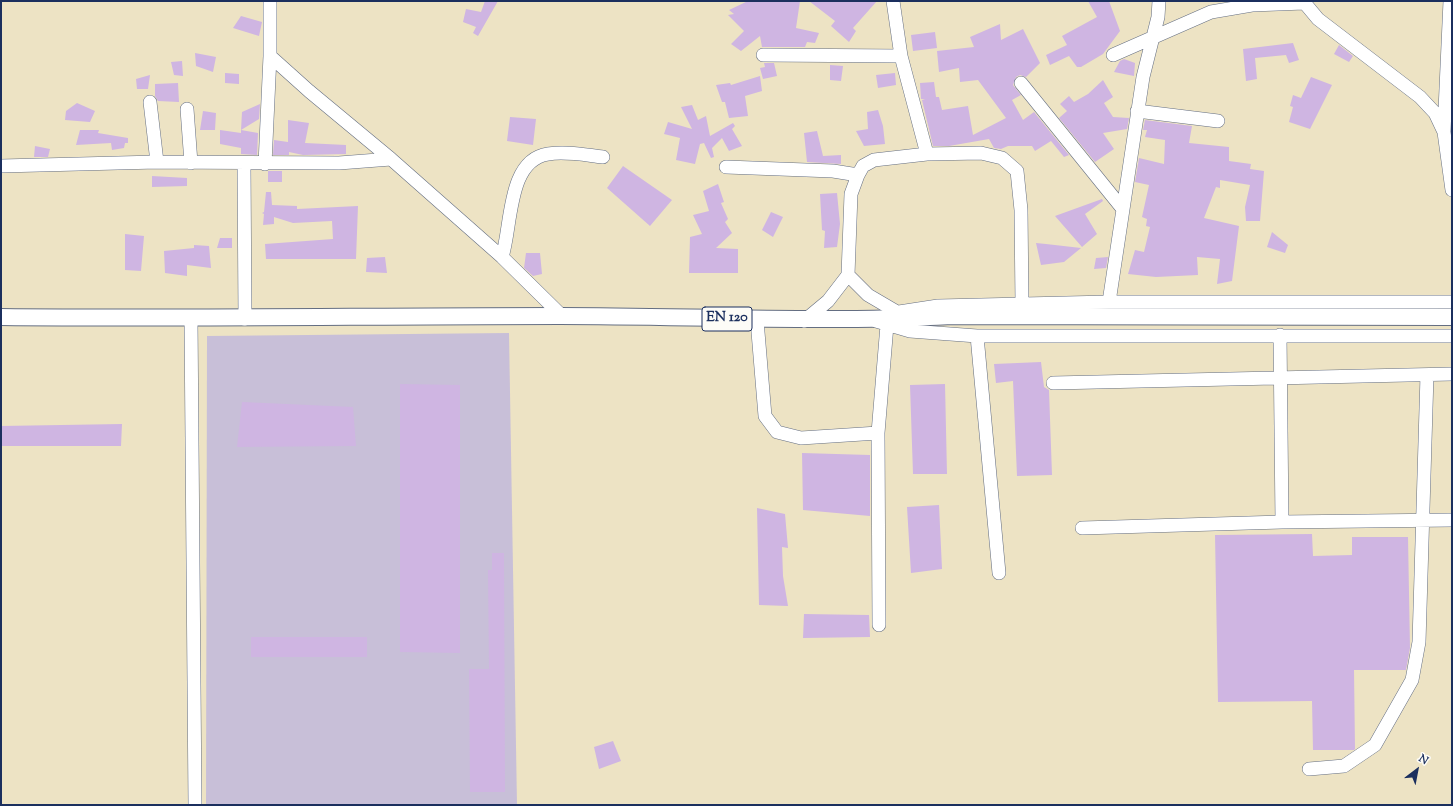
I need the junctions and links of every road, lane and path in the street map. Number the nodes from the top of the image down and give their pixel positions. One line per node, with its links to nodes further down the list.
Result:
1 (270, 1): 9 (street)
2 (893, 1): 10 (street)
3 (1159, 1): 6 (street)
4 (1450, 1): 16 (street)
5 (1303, 2): 6 (street); 16 (street)
6 (1153, 36): 8 (street); 14 (street)
7 (763, 55): 10 (street)
8 (1113, 55)
9 (270, 56): 19 (street); 23 (street)
10 (901, 56): 17 (street)
11 (1020, 83): 28 (street)
12 (150, 102): 20 (street)
13 (187, 109): 21 (street)
14 (1137, 111): 15 (street); 28 (street)
15 (1218, 122)
16 (1444, 132): 27 (street)
17 (927, 154): 26 (street); 33 (street)
18 (603, 157): 29 (street)
19 (391, 159): 23 (street); 29 (street)
20 (157, 162): 21 (street); 24 (street)
21 (191, 163): 22 (street)
22 (244, 164): 23 (street); 39 (street)
23 (265, 164)
24 (1, 166)
25 (726, 167): 26 (street)
26 (858, 175): 30 (street)
27 (1452, 190)
28 (1122, 208): 31 (street)
29 (502, 257): 35 (street)
30 (848, 275): 34 (street); 41 (street)
31 (1109, 302): 32 (street); 33 (street)
32 (1452, 302)
33 (1022, 304): 34 (street)
34 (897, 312): 42 (street)
35 (562, 316): 39 (main road, EN 120); 40 (main road, EN 120)
36 (1, 317): 38 (main road, EN 120)
37 (1452, 317): 42 (main road, EN 120)
38 (191, 319): 39 (main road, EN 120); 58 (street)
39 (245, 319)
40 (757, 320): 41 (main road, EN 120); 50 (street)
41 (804, 321): 42 (main road, EN 120)
42 (881, 323): 44 (street); 50 (street)
43 (1280, 335): 44 (street); 45 (street); 48 (street)
44 (977, 336): 55 (street)
45 (1452, 336)
46 (1452, 374): 47 (street)
47 (1427, 375): 48 (street); 52 (street)
48 (1281, 378): 49 (street); 53 (street)
49 (1053, 383)
50 (878, 433): 56 (street)
51 (1452, 520): 52 (street)
52 (1424, 521): 53 (street); 57 (street)
53 (1282, 522): 54 (street)
54 (1082, 528)
55 (999, 573)
56 (879, 625)
57 (1309, 769)
58 (195, 805)

